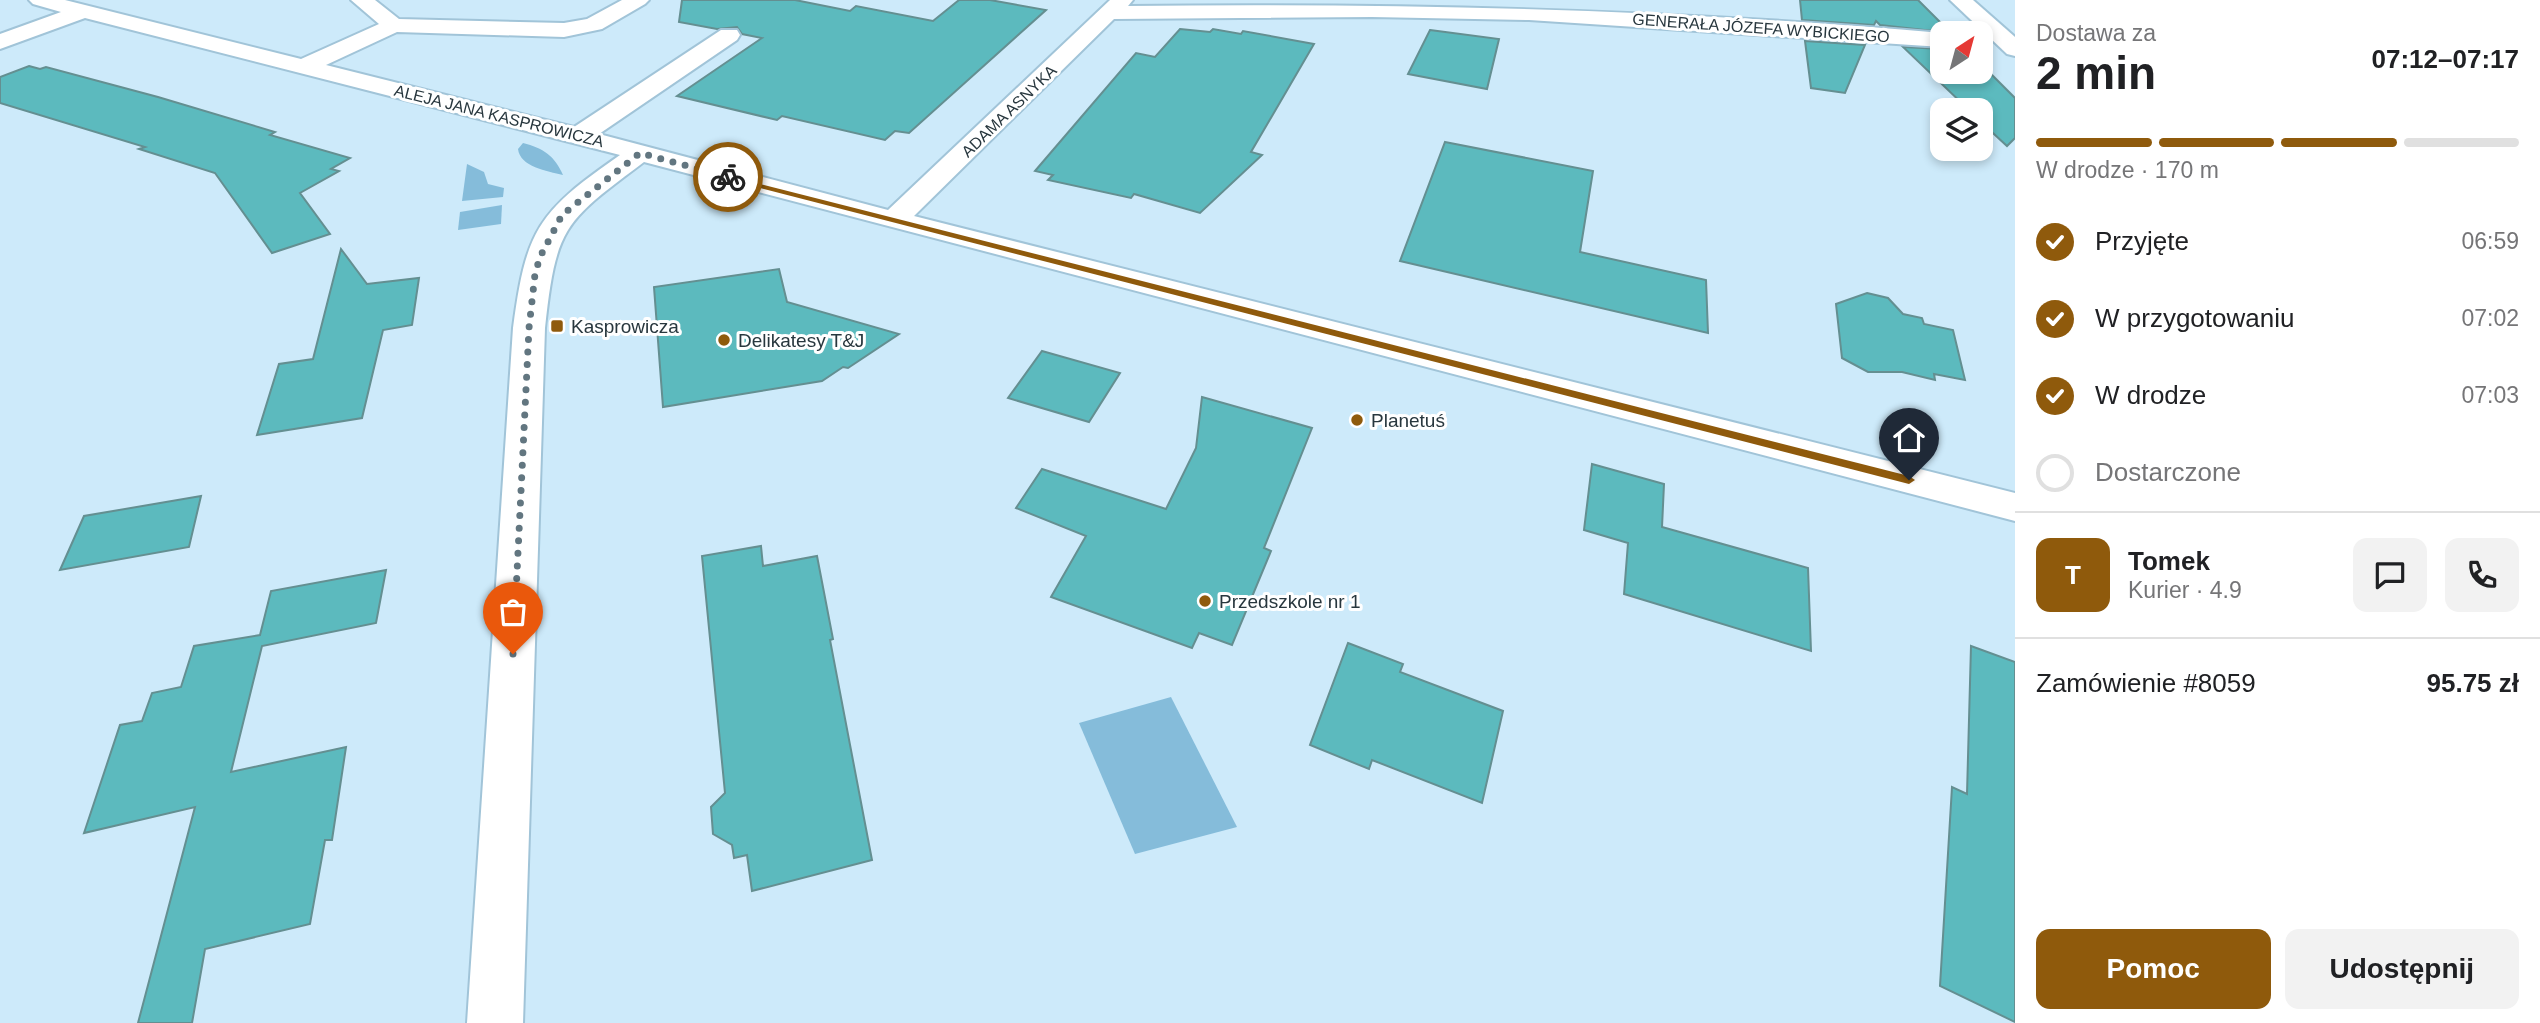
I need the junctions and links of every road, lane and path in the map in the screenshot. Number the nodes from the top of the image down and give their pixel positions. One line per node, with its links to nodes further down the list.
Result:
1 (40, 0): 7 (street, ALEJA JANA KASPROWICZA)
2 (362, 0): 8 (street)
3 (638, 0): 8 (street)
4 (1961, 0): 13 (street)
5 (1116, 6): 6 (street, GENERAŁA JÓZEFA WYBICKIEGO); 17 (street, ADAMA ASNYKA)
6 (1574, 8): 10 (street, GENERAŁA JÓZEFA WYBICKIEGO)
7 (83, 11): 11 (street); 14 (street, ALEJA JANA KASPROWICZA)
8 (394, 25): 14 (street)
9 (729, 35): 15 (street)
10 (1930, 39)
11 (0, 43)
12 (1993, 44): 13 (street)
13 (2013, 46)
14 (303, 67): 15 (street, ALEJA JANA KASPROWICZA)
15 (578, 136): 16 (street, ALEJA JANA KASPROWICZA)
16 (640, 153): 17 (street, ALEJA JANA KASPROWICZA); 19 (street)
17 (894, 220): 18 (street, ALEJA JANA KASPROWICZA)
18 (2015, 507)
19 (495, 1023)

